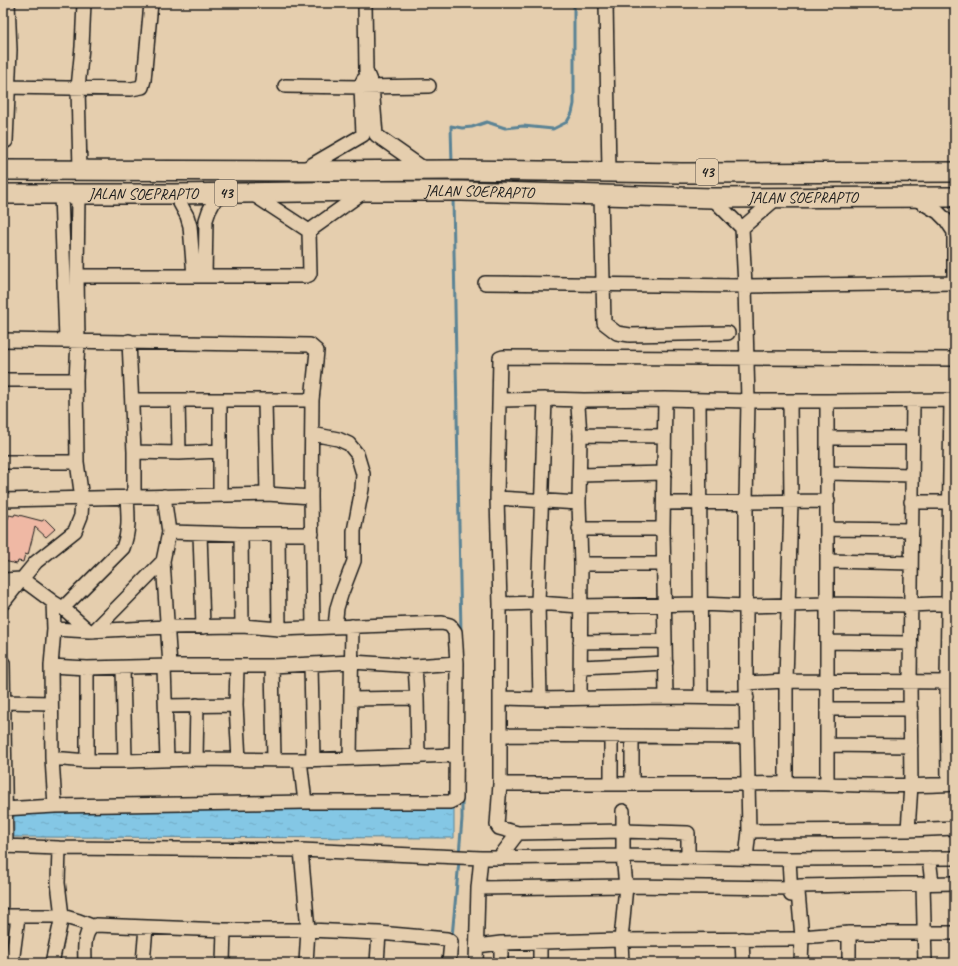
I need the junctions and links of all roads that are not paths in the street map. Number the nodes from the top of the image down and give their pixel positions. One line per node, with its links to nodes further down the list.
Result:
1 (8, 3): 8 (street)
2 (84, 3): 10 (street)
3 (151, 3): 10 (street)
4 (365, 3): 9 (street)
5 (606, 3): 18 (street)
6 (285, 86): 9 (street)
7 (429, 86): 9 (street)
8 (6, 87): 10 (street); 13 (street)
9 (366, 87): 11 (street); 12 (street)
10 (78, 88): 15 (street)
11 (363, 135): 12 (street); 17 (street)
12 (376, 135): 16 (street)
13 (6, 141)
14 (4, 169): 15 (highway, JALAN SOEPRAPTO / 43)
15 (80, 170): 17 (highway, JALAN SOEPRAPTO / 43)
16 (426, 170): 17 (highway, JALAN SOEPRAPTO / 43); 18 (highway, JALAN SOEPRAPTO / 43)
17 (302, 171)
18 (609, 172): 19 (highway, JALAN SOEPRAPTO / 43)
19 (955, 172)
20 (365, 191): 22 (highway, JALAN SOEPRAPTO / 43); 26 (highway, JALAN SOEPRAPTO / 43); 34 (street)
21 (219, 192): 22 (highway, JALAN SOEPRAPTO / 43); 25 (highway, JALAN SOEPRAPTO / 43); 37 (street)
22 (251, 193): 34 (street)
23 (3, 194): 24 (highway, JALAN SOEPRAPTO / 43)
24 (70, 194): 25 (highway, JALAN SOEPRAPTO / 43); 31 (street); 32 (street)
25 (175, 194): 37 (street)
26 (601, 195): 29 (highway, JALAN SOEPRAPTO / 43); 40 (street)
27 (778, 197): 29 (highway, JALAN SOEPRAPTO / 43); 30 (highway, JALAN SOEPRAPTO / 43); 33 (street)
28 (955, 197): 30 (highway, JALAN SOEPRAPTO / 43)
29 (712, 198): 33 (street)
30 (914, 198): 35 (street)
31 (78, 215): 32 (street); 36 (street)
32 (62, 216): 44 (street)
33 (742, 228): 41 (street)
34 (310, 231): 37 (street)
35 (954, 231): 39 (street)
36 (77, 276): 37 (street); 44 (street)
37 (200, 276)
38 (485, 283): 40 (street)
39 (955, 283): 41 (street)
40 (603, 284): 41 (street); 42 (street)
41 (745, 286): 46 (street)
42 (728, 333)
43 (3, 340): 44 (street)
44 (72, 340): 45 (street); 49 (street)
45 (129, 341): 52 (street); 54 (street)
46 (747, 358): 47 (street); 55 (street); 62 (street)
47 (955, 359)
48 (3, 380): 49 (street)
49 (76, 380): 74 (street)
50 (545, 399): 55 (street); 56 (street); 87 (street)
51 (665, 399): 56 (street); 57 (street); 67 (street)
52 (132, 400): 53 (street); 71 (street)
53 (178, 400): 60 (street); 72 (street)
54 (312, 400): 61 (street); 65 (street)
55 (500, 400): 84 (street)
56 (584, 400): 66 (street)
57 (699, 400): 62 (street); 95 (street)
58 (913, 400): 59 (street); 64 (street); 69 (street)
59 (953, 400): 92 (street)
60 (220, 401): 61 (street); 70 (street)
61 (265, 401): 79 (street)
62 (748, 401): 63 (street); 89 (street)
63 (790, 401): 64 (street); 90 (street)
64 (827, 401): 68 (street)
65 (312, 434): 83 (street); 125 (street)
66 (580, 435): 67 (street); 77 (street)
67 (664, 436): 75 (street)
68 (828, 438): 69 (street); 76 (street)
69 (913, 438): 78 (street)
70 (219, 451): 72 (street); 80 (street)
71 (134, 452): 72 (street); 82 (street)
72 (179, 453)
73 (3, 462): 74 (street)
74 (77, 462): 85 (street)
75 (665, 473): 77 (street); 94 (street)
76 (828, 474): 78 (street); 88 (street)
77 (580, 475): 93 (street)
78 (912, 475): 91 (street)
79 (267, 494): 80 (street); 83 (street)
80 (220, 495): 81 (street)
81 (164, 496): 82 (street); 100 (street)
82 (130, 497): 85 (street); 118 (street)
83 (311, 497): 104 (street)
84 (497, 498): 87 (street); 115 (street)
85 (82, 499): 86 (street); 110 (street)
86 (3, 500)
87 (542, 500): 93 (street); 113 (street)
88 (828, 501): 90 (street); 97 (street)
89 (746, 502): 90 (street); 95 (street); 123 (street)
90 (791, 502): 120 (street)
91 (911, 502): 92 (street); 99 (street)
92 (952, 502): 114 (street)
93 (579, 503): 98 (street)
94 (664, 503): 95 (street); 96 (street)
95 (700, 503): 116 (street)
96 (663, 529): 98 (street); 109 (street)
97 (828, 529): 99 (street); 106 (street)
98 (579, 530): 108 (street)
99 (912, 530): 107 (street)
100 (169, 532): 101 (street); 105 (street)
101 (200, 533): 102 (street); 128 (street)
102 (240, 534): 103 (street); 124 (street)
103 (278, 534): 104 (street); 131 (street)
104 (312, 534): 129 (street)
105 (163, 561): 127 (street); 132 (street)
106 (828, 561): 107 (street); 117 (street)
107 (911, 563): 121 (street)
108 (581, 564): 109 (street); 122 (street)
109 (664, 564): 119 (street)
110 (22, 578): 111 (street); 112 (street); 118 (street)
111 (3, 580)
112 (3, 603)
113 (538, 603): 115 (street); 122 (street); 161 (street)
114 (952, 603): 121 (street); 153 (street)
115 (500, 604): 158 (street)
116 (700, 604): 119 (street); 123 (street); 156 (street)
117 (828, 604): 120 (street); 121 (street); 135 (street)
118 (58, 605): 130 (street); 132 (street)
119 (665, 605): 122 (street); 134 (street)
120 (788, 605): 123 (street); 150 (street)
121 (910, 605): 136 (street)
122 (580, 606): 133 (street)
123 (747, 606): 154 (street)
124 (242, 626): 128 (street); 131 (street)
125 (335, 626): 126 (street); 129 (street)
126 (352, 626): 137 (street); 139 (street)
127 (167, 627): 128 (street); 132 (street); 146 (street)
128 (203, 627)
129 (313, 627): 131 (street)
130 (54, 629): 132 (street); 142 (street)
131 (279, 629)
132 (92, 631)
133 (580, 642): 134 (street); 147 (street)
134 (665, 642): 140 (street)
135 (827, 642): 136 (street); 151 (street)
136 (910, 643): 152 (street)
137 (352, 662): 141 (street); 145 (street); 162 (street)
138 (3, 663): 163 (street)
139 (457, 663): 145 (street); 176 (street)
140 (666, 663): 147 (street); 155 (street)
141 (311, 665): 144 (street); 184 (street)
142 (51, 666): 148 (street); 164 (street)
143 (238, 666): 144 (street); 146 (street); 166 (street)
144 (272, 666): 181 (street)
145 (415, 666): 157 (street)
146 (167, 667): 149 (street); 167 (street)
147 (581, 667): 159 (street)
148 (87, 668): 149 (street); 185 (street)
149 (124, 668): 186 (street)
150 (786, 681): 151 (street); 154 (street); 187 (street)
151 (827, 682): 152 (street); 168 (street)
152 (910, 682): 153 (street); 169 (street)
153 (951, 682): 191 (street)
154 (746, 683): 160 (street)
155 (666, 697): 156 (street); 159 (street)
156 (701, 697): 160 (street)
157 (418, 698): 162 (street); 177 (street)
158 (500, 698): 161 (street); 170 (street)
159 (580, 698): 161 (street)
160 (747, 698): 173 (street)
161 (540, 699)
162 (351, 700): 179 (street)
163 (4, 702): 164 (street); 196 (street)
164 (51, 703): 178 (street)
165 (197, 705): 166 (street); 167 (street); 180 (street)
166 (236, 705): 183 (street)
167 (166, 706): 182 (street)
168 (828, 709): 169 (street); 174 (street)
169 (911, 709): 175 (street)
170 (500, 735): 171 (street); 188 (street)
171 (612, 736): 172 (street); 193 (street)
172 (632, 737): 173 (street); 193 (street)
173 (747, 737): 189 (street)
174 (827, 745): 175 (street); 190 (street)
175 (911, 746): 192 (street)
176 (456, 755): 177 (street); 194 (street)
177 (418, 757): 179 (street)
178 (52, 758): 185 (street); 195 (street)
179 (350, 758): 184 (street)
180 (196, 759): 182 (street); 183 (street)
181 (274, 759): 183 (street); 184 (street)
182 (168, 760): 186 (street)
183 (239, 760)
184 (306, 760): 194 (street)
185 (87, 761): 186 (street)
186 (125, 761)
187 (786, 782): 189 (street); 190 (street)
188 (500, 784): 193 (street); 202 (street)
189 (748, 784): 193 (street); 201 (street)
190 (827, 784): 192 (street)
191 (952, 784): 192 (street)
192 (911, 785): 199 (street)
193 (622, 787)
194 (305, 802): 195 (street)
195 (55, 806): 196 (street)
196 (4, 809): 203 (street)
197 (623, 811): 200 (street)
198 (955, 828): 199 (street)
199 (908, 830): 201 (street)
200 (623, 831): 202 (street); 206 (street); 207 (street)
201 (749, 831): 210 (street)
202 (518, 833): 209 (street)
203 (4, 846): 204 (street)
204 (59, 848): 205 (street); 220 (street)
205 (301, 850): 208 (street); 225 (street)
206 (623, 856): 207 (street); 209 (street); 216 (street)
207 (688, 857): 210 (street)
208 (474, 858): 209 (street); 217 (street)
209 (499, 858)
210 (746, 858): 213 (street)
211 (929, 858): 212 (street); 213 (street); 215 (street)
212 (955, 858)
213 (789, 859): 218 (street)
214 (955, 882): 215 (street)
215 (927, 883): 228 (street); 230 (street)
216 (626, 886): 217 (street); 218 (street); 232 (street)
217 (478, 888): 235 (street)
218 (791, 888): 230 (street)
219 (3, 916): 221 (street)
220 (62, 916): 221 (street); 222 (street); 237 (street)
221 (18, 917): 236 (street)
222 (92, 926): 223 (street); 238 (street)
223 (146, 927): 224 (street); 239 (street)
224 (224, 930): 225 (street); 240 (street)
225 (308, 930): 226 (street); 241 (street)
226 (378, 932): 242 (street); 243 (street)
227 (849, 933): 228 (street); 230 (street); 251 (street)
228 (923, 933): 229 (street); 252 (street)
229 (955, 933)
230 (797, 938): 231 (street); 249 (street); 250 (street)
231 (742, 939): 232 (street); 248 (street)
232 (621, 940): 233 (street); 247 (street)
233 (540, 942): 234 (street); 246 (street)
234 (501, 943): 235 (street); 245 (street)
235 (477, 946): 244 (street)
236 (9, 960)
237 (52, 963)
238 (85, 963)
239 (143, 963)
240 (223, 963)
241 (306, 963)
242 (377, 963)
243 (449, 963)
244 (476, 963)
245 (501, 963)
246 (540, 963)
247 (622, 963)
248 (743, 963)
249 (793, 963)
250 (801, 963)
251 (849, 963)
252 (925, 963)

